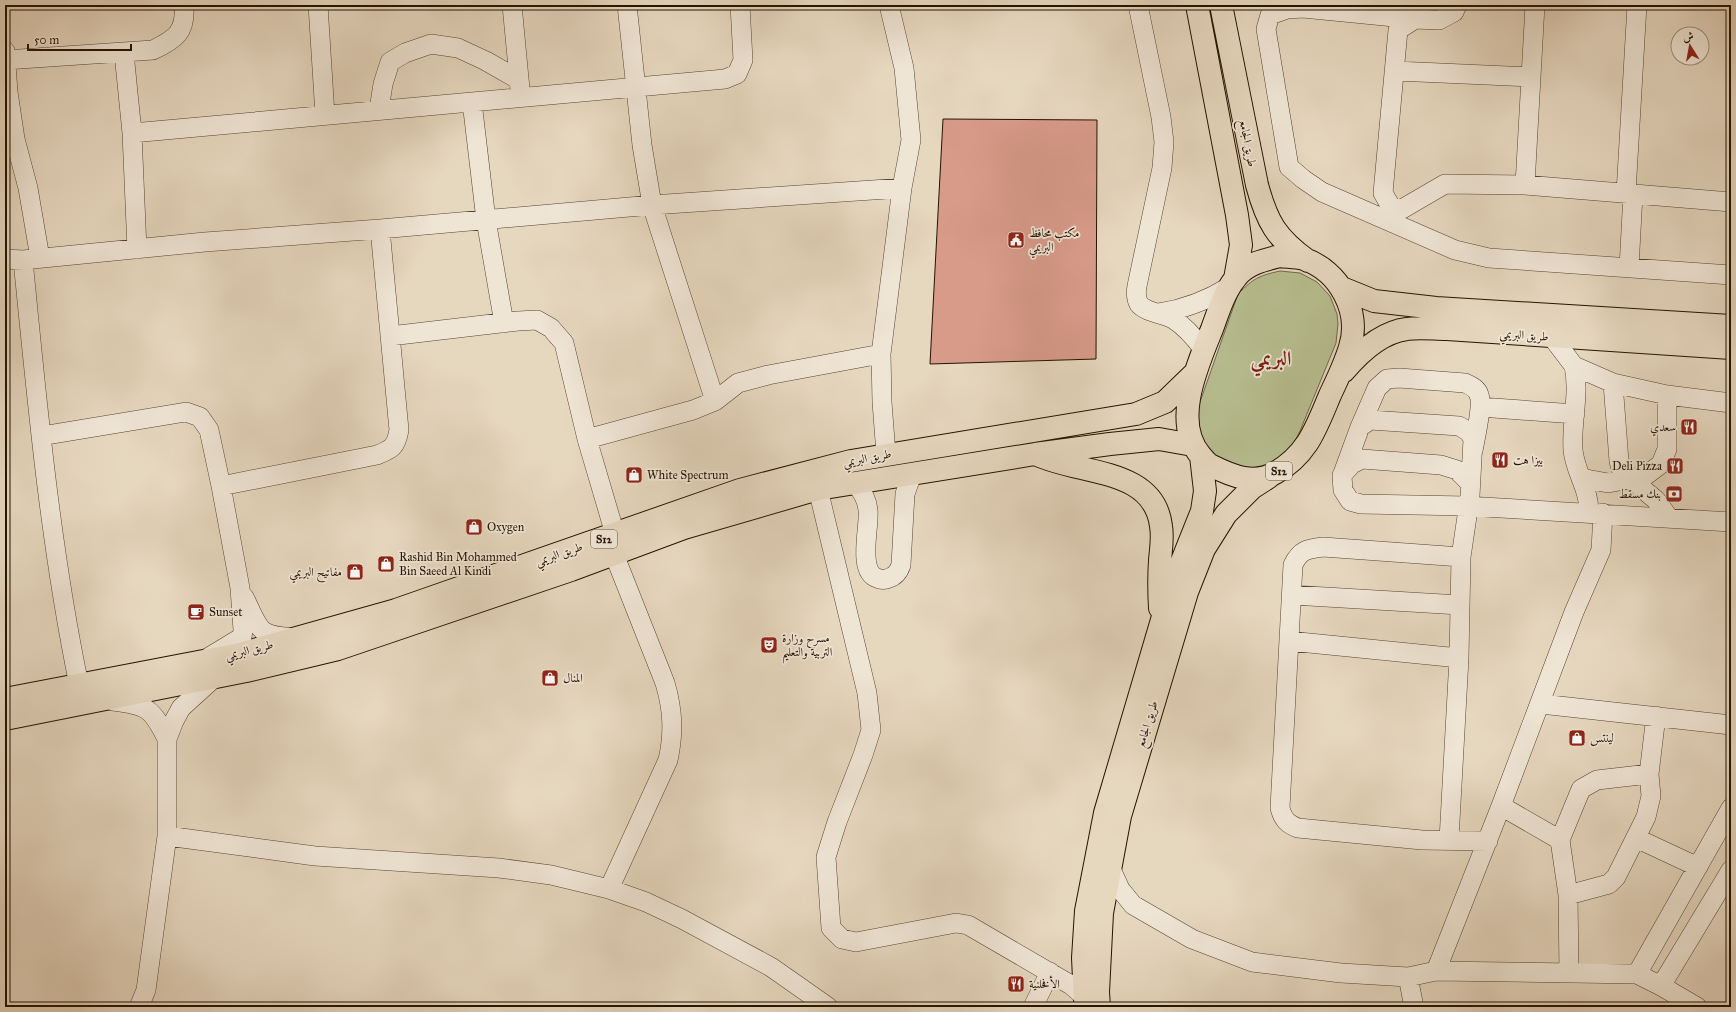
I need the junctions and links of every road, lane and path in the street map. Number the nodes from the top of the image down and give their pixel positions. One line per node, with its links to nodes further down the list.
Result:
1 (184, 5): 15 (street)
2 (318, 5): 23 (street)
3 (512, 5): 20 (street)
4 (627, 5): 19 (street)
5 (740, 5): 19 (street)
6 (889, 5): 26 (street)
7 (1138, 5): 40 (street)
8 (1197, 5): 38 (main road, طريق الجامع)
9 (1221, 5): 35 (main road, طريق الجامع)
10 (1457, 5): 13 (street)
11 (1535, 5): 18 (street)
12 (1638, 5): 27 (street)
13 (1415, 18): 17 (street); 30 (street)
14 (5, 51): 16 (street)
15 (124, 53): 16 (street); 24 (street)
16 (5, 60): 34 (street)
17 (1395, 71): 18 (street); 30 (street)
18 (1531, 77): 25 (street)
19 (635, 87): 20 (street); 29 (street)
20 (520, 89): 21 (street); 22 (street)
21 (472, 102): 22 (street); 31 (street)
22 (379, 110): 23 (street)
23 (325, 115): 24 (street)
24 (132, 133): 33 (street)
25 (1525, 185): 27 (street); 30 (street)
26 (902, 188): 29 (street); 47 (street)
27 (1629, 194): 28 (street); 36 (street)
28 (1731, 202)
29 (652, 205): 31 (street); 53 (street)
30 (1388, 213): 36 (street)
31 (486, 220): 32 (street); 41 (street)
32 (380, 230): 33 (street); 43 (street)
33 (137, 248): 34 (street)
34 (23, 259): 58 (street)
35 (1310, 262): 38 (main road, S12); 39 (main road, S12)
36 (1629, 268): 37 (street)
37 (1731, 275)
38 (1232, 283): 40 (street); 46 (main road, S12)
39 (1342, 288): 42 (main road, طريق البريمي / S12); 50 (main road, S12)
40 (1159, 313): 46 (street)
41 (504, 323): 43 (street); 59 (street)
42 (1731, 326)
43 (390, 336): 71 (street)
44 (1552, 336): 45 (main road, طريق البريمي / S12); 48 (street); 50 (main road, طريق البريمي / S12)
45 (1731, 348)
46 (1204, 350): 49 (main road, S12)
47 (881, 354): 53 (street); 62 (street)
48 (1574, 366): 51 (street); 56 (street)
49 (1195, 373): 60 (main road, S12); 62 (main road, طريق البريمي / S12)
50 (1336, 382): 65 (main road, S12)
51 (1613, 383): 52 (street); 68 (street)
52 (1667, 395): 54 (street); 68 (street)
53 (715, 401): 59 (street)
54 (1731, 403)
55 (1480, 407): 56 (street); 57 (street); 61 (street)
56 (1575, 414): 67 (street)
57 (1360, 427): 61 (street); 66 (street)
58 (41, 436): 71 (street); 88 (street)
59 (587, 439): 77 (street)
60 (1197, 450): 63 (main road, طريق البريمي / S12); 65 (main road, S12); 82 (main road, طريق الجامع)
61 (1473, 451): 70 (street)
62 (886, 454): 77 (main road, طريق البريمي / S12)
63 (1035, 454): 64 (main road, طريق البريمي / S12); 82 (main road)
64 (912, 474): 69 (main road, طريق البريمي / S12); 69 (street)
65 (1274, 474): 104 (main road, طريق الجامع)
66 (1342, 476): 70 (street); 73 (street)
67 (1581, 478): 68 (street); 74 (street)
68 (1630, 479): 75 (street)
69 (855, 483): 72 (main road, طريق البريمي / S12)
70 (1470, 483): 73 (street)
71 (221, 486): 79 (street)
72 (818, 489): 77 (main road, طريق البريمي / S12); 113 (street)
73 (1467, 506): 74 (street); 78 (street)
74 (1596, 513): 75 (street); 91 (street)
75 (1669, 518): 76 (street)
76 (1731, 518)
77 (614, 544): 83 (main road, طريق البريمي / S12); 87 (main road, طريق البريمي / S12); 107 (street)
78 (1462, 557): 80 (street); 81 (street)
79 (240, 588): 83 (street); 86 (street)
80 (1292, 595): 81 (street); 84 (street)
81 (1460, 605): 85 (street)
82 (1162, 621): 111 (main road, طريق الجامع)
83 (297, 638): 86 (main road, طريق البريمي / S12)
84 (1289, 640): 85 (street); 101 (street)
85 (1459, 658): 101 (street)
86 (195, 663): 88 (main road, طريق البريمي / S12)
87 (215, 677): 90 (main road, طريق البريمي / S12); 95 (street)
88 (79, 685): 89 (main road, طريق البريمي / S12)
89 (5, 699)
90 (103, 700): 93 (main road, طريق البريمي / S12); 95 (street)
91 (1541, 704): 92 (street); 97 (street)
92 (1656, 716): 94 (street); 96 (street)
93 (5, 719)
94 (1731, 725)
95 (167, 739): 99 (street)
96 (1649, 774): 100 (street); 102 (street)
97 (1502, 806): 102 (street); 103 (street)
98 (1731, 808): 105 (street)
99 (167, 836): 107 (street); 119 (street)
100 (1636, 838): 105 (street); 108 (street)
101 (1449, 840): 103 (street)
102 (1560, 840): 108 (street)
103 (1488, 841): 112 (street)
104 (1110, 867): 109 (street); 110 (main road, طريق الجامع)
105 (1698, 867): 115 (street)
106 (1731, 870): 117 (street)
107 (609, 889): 120 (street)
108 (1568, 895): 114 (street)
109 (1133, 905): 110 (street); 116 (street)
110 (1101, 924): 118 (main road, طريق الجامع)
111 (1083, 958): 113 (street); 118 (main road, طريق الجامع)
112 (1436, 971): 114 (street); 116 (street)
113 (1050, 972): 118 (street); 121 (street)
114 (1569, 973): 115 (street)
115 (1637, 974): 117 (street)
116 (1408, 977): 122 (street)
117 (1661, 986): 123 (street)
118 (1090, 1004)
119 (139, 1007)
120 (828, 1007)
121 (1033, 1007)
122 (1414, 1007)
123 (1698, 1007)

